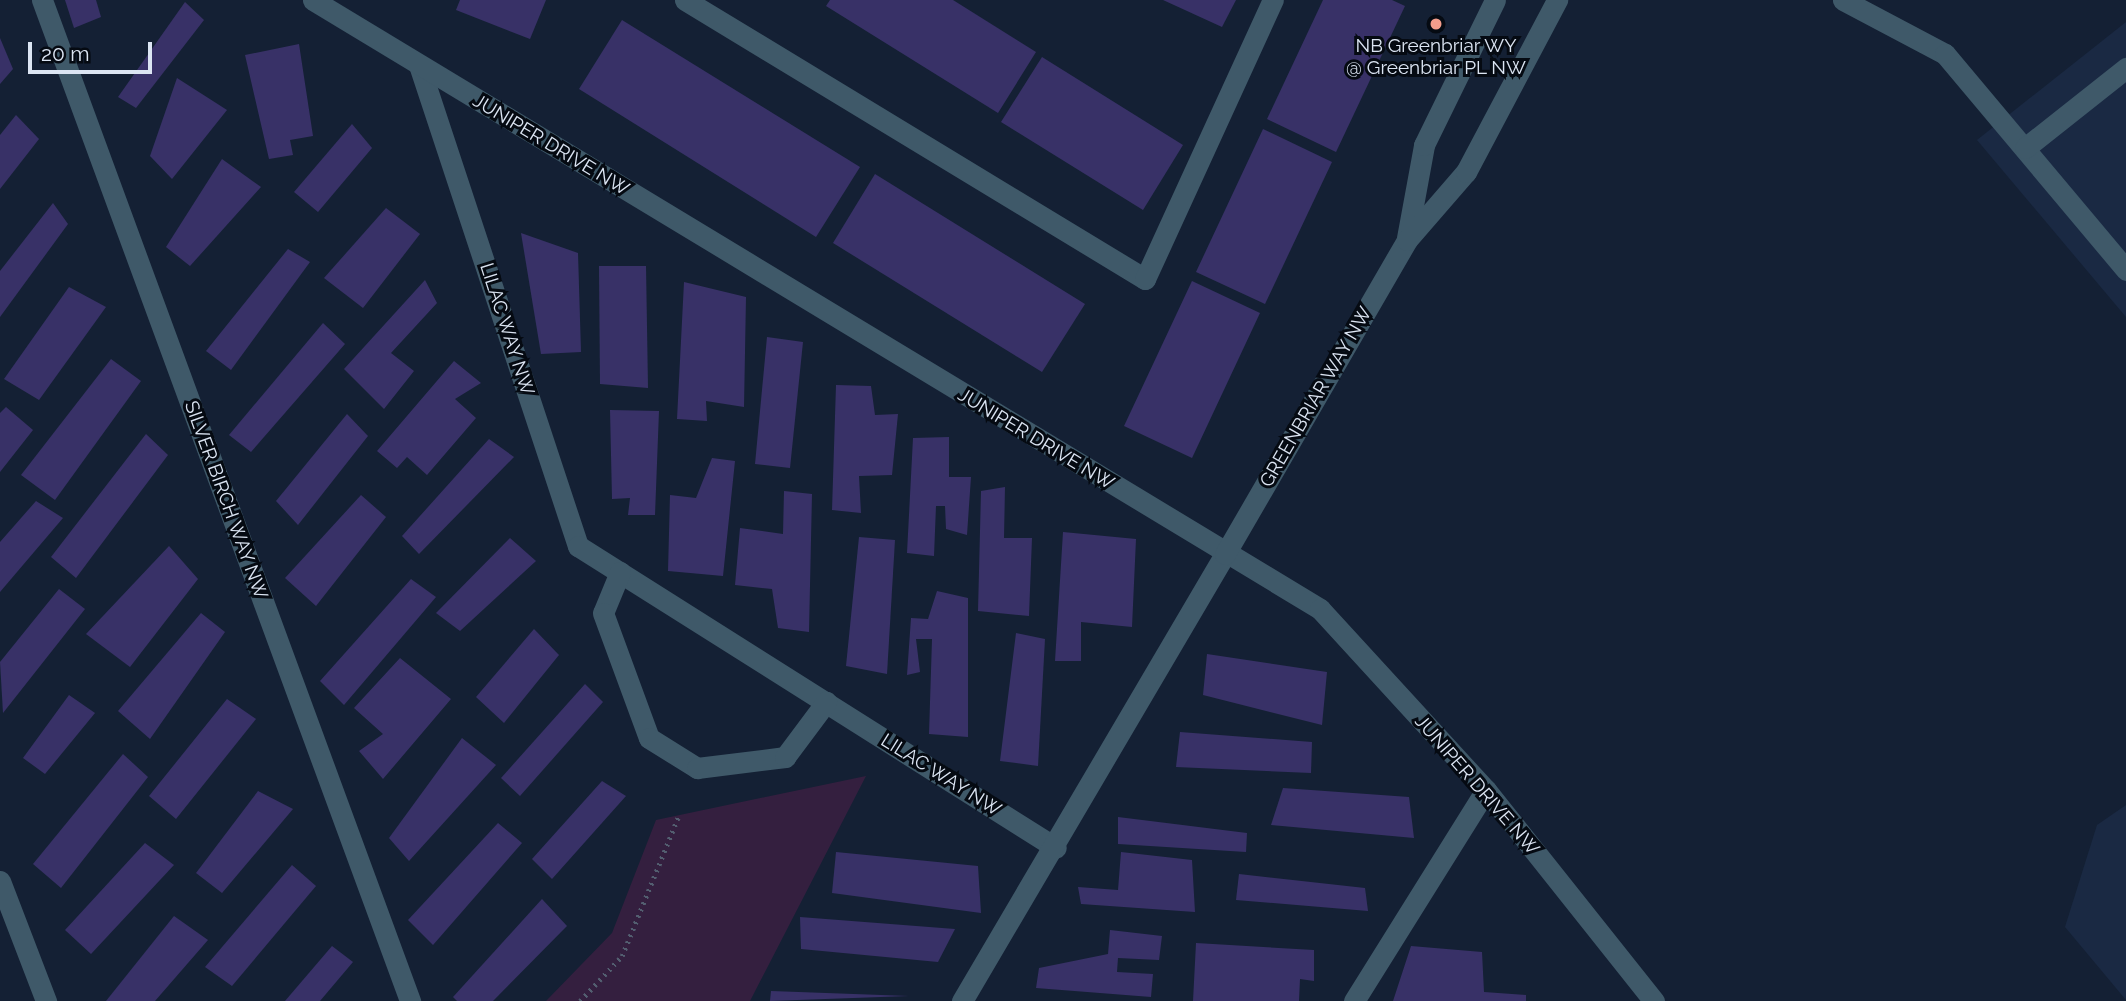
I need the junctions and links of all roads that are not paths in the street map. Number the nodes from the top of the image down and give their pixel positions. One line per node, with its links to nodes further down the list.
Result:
1 (42, 0): 20 (street, SILVER BIRCH WAY NW)
2 (313, 0): 8 (street, JUNIPER DRIVE NW)
3 (685, 0): 4 (street)
4 (1273, 0)
5 (1495, 0): 11 (street, GREENBRIAR WAY NW)
6 (1557, 0): 11 (street, GREENBRIAR WAY NW)
7 (1843, 0): 10 (street)
8 (419, 65): 13 (street, JUNIPER DRIVE NW); 14 (street, LILAC WAY NW)
9 (2126, 68): 10 (street)
10 (2025, 148): 12 (street)
11 (1407, 240): 13 (street, GREENBRIAR WAY NW)
12 (2126, 270)
13 (1225, 554): 16 (street, JUNIPER DRIVE NW); 17 (street, GREENBRIAR WAY NW)
14 (620, 572): 15 (street, LILAC WAY NW); 15 (street)
15 (827, 702): 17 (street, LILAC WAY NW)
16 (1486, 790): 22 (street); 23 (street, JUNIPER DRIVE NW)
17 (1056, 848): 21 (street, GREENBRIAR WAY NW)
18 (0, 881): 19 (street)
19 (46, 1001)
20 (410, 1001)
21 (962, 1001)
22 (1354, 1001)
23 (1654, 1001)

